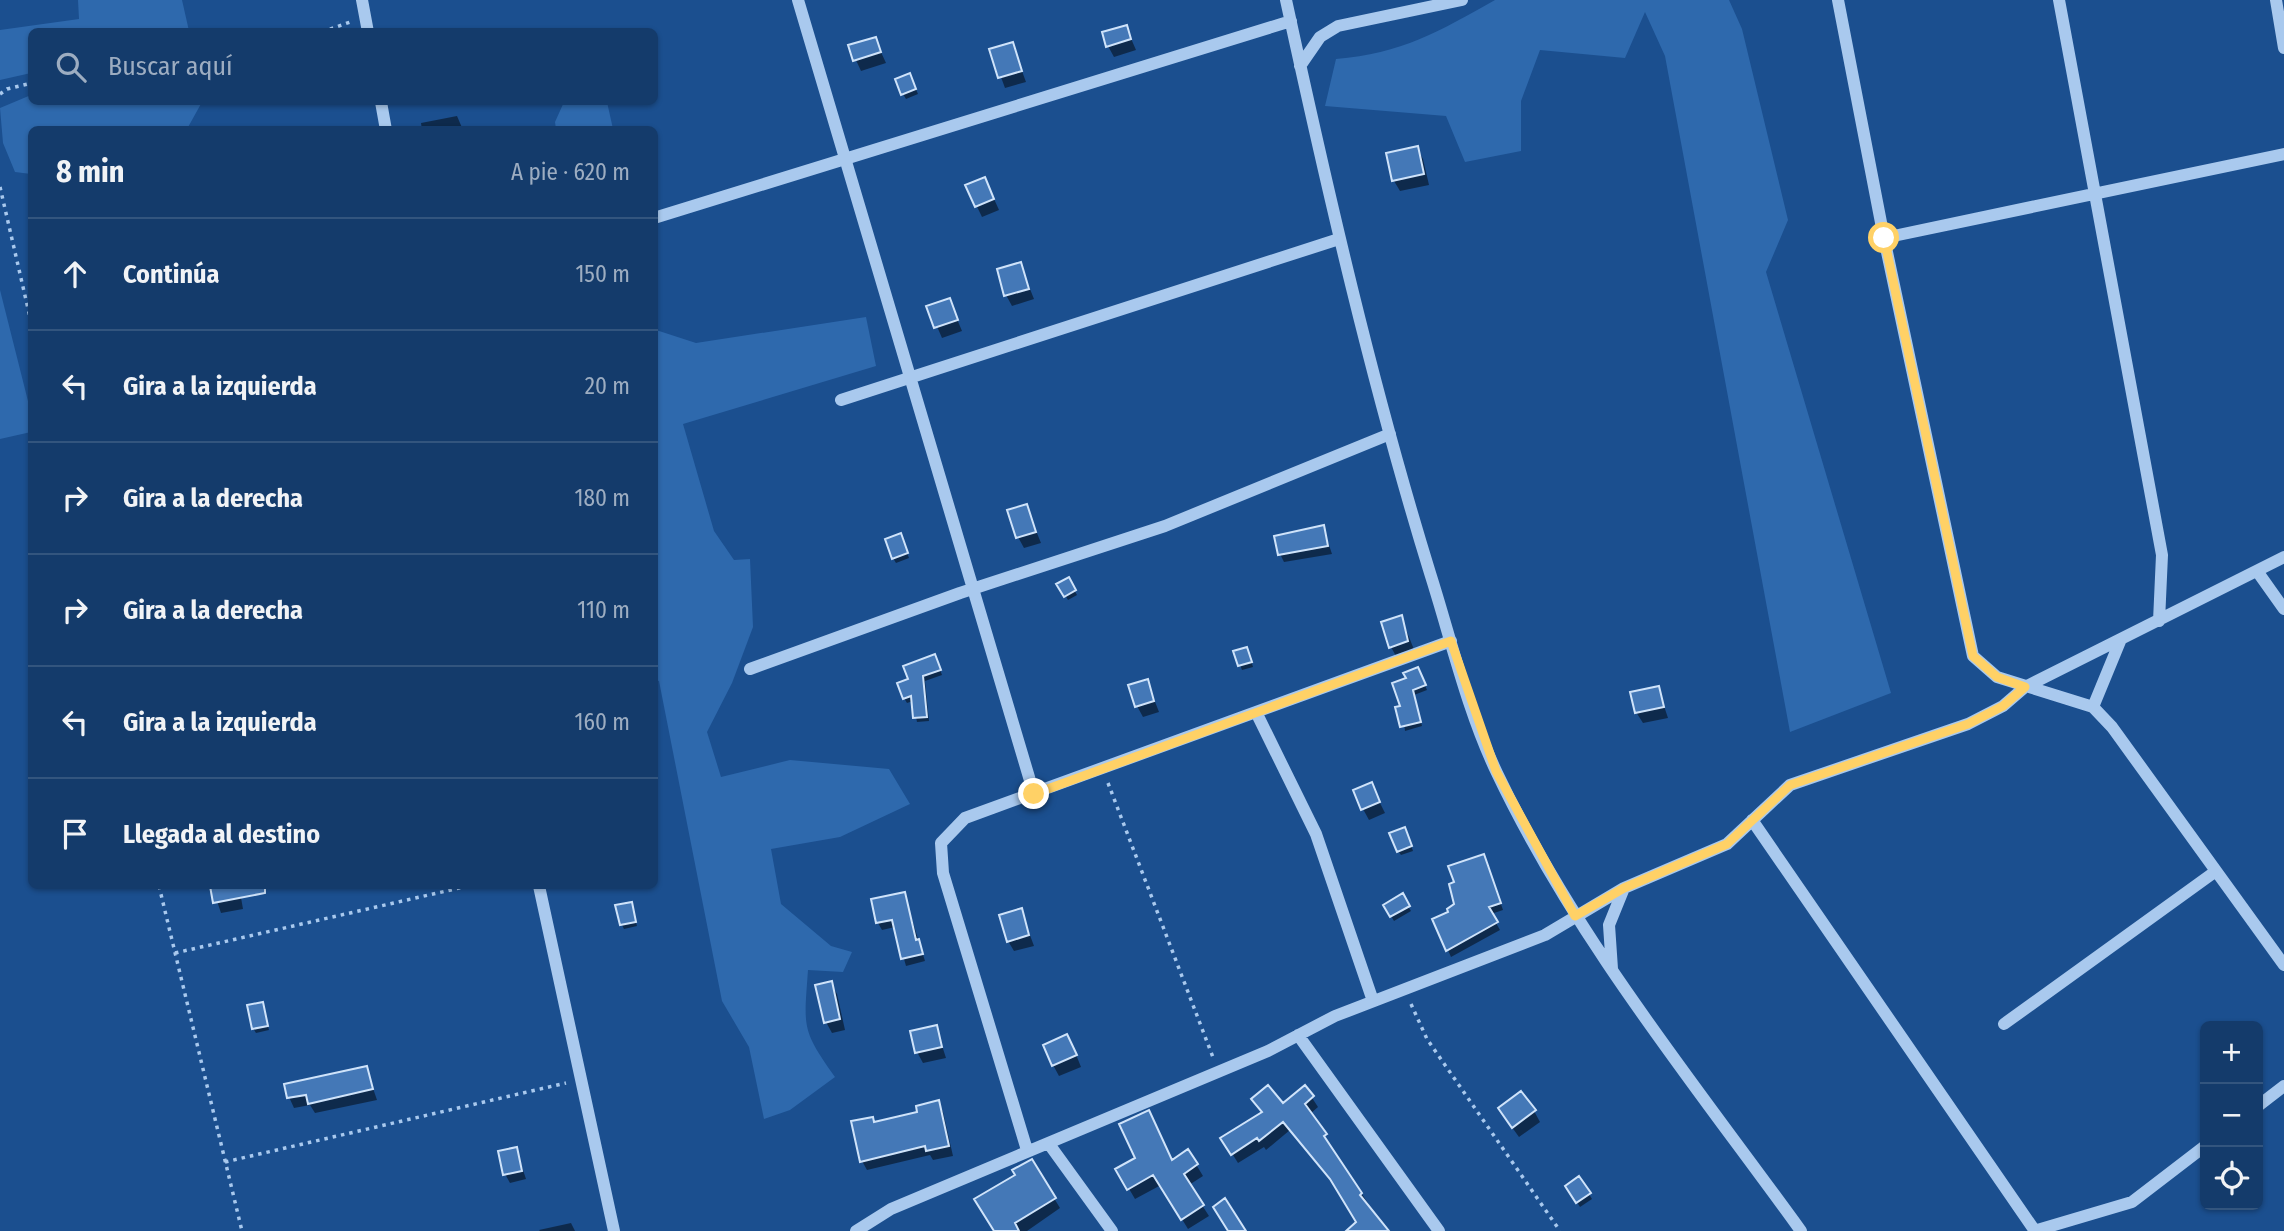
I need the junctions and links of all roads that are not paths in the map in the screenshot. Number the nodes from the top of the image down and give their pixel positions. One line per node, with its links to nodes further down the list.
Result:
1 (362, 0): 9 (street)
2 (799, 0): 15 (street)
3 (1286, 0): 8 (street)
4 (1462, 0): 11 (street)
5 (1838, 0): 18 (street)
6 (2059, 0): 16 (street)
7 (2276, 0): 10 (street)
8 (1291, 21): 11 (street); 15 (street)
9 (367, 28)
10 (2284, 48)
11 (1300, 66): 19 (street)
12 (382, 105): 13 (street)
13 (385, 126)
14 (2284, 154): 16 (street)
15 (846, 160): 17 (street); 20 (street)
16 (2095, 194): 18 (street); 27 (street)
17 (658, 217)
18 (1884, 238): 31 (street)
19 (1339, 239): 20 (street); 22 (street)
20 (911, 380): 21 (street); 25 (street)
21 (841, 400)
22 (1390, 434): 25 (street); 29 (street)
23 (2284, 557): 24 (street)
24 (2257, 571): 26 (street); 27 (street)
25 (973, 589): 30 (street); 34 (street)
26 (2284, 609)
27 (2159, 621): 28 (street)
28 (2121, 639): 31 (street); 32 (street)
29 (1451, 641): 33 (street); 39 (street)
30 (750, 668)
31 (2025, 687): 32 (street); 35 (street)
32 (2093, 707): 36 (street)
33 (1256, 712): 34 (street); 42 (street)
34 (1034, 794): 49 (street)
35 (1752, 820): 37 (street); 55 (street)
36 (2216, 871): 40 (street); 43 (street)
37 (1624, 888): 39 (street); 41 (street)
38 (541, 889): 50 (street)
39 (1575, 916): 41 (street); 42 (street)
40 (2284, 965)
41 (1612, 970): 54 (street)
42 (1373, 1001): 44 (street)
43 (2004, 1024)
44 (1298, 1035): 47 (street); 53 (street)
45 (2284, 1086): 46 (street)
46 (2263, 1102)
47 (1049, 1144): 49 (street); 52 (street)
48 (2204, 1147): 55 (street)
49 (1027, 1150): 51 (street)
50 (614, 1231)
51 (856, 1231)
52 (1112, 1231)
53 (1439, 1231)
54 (1801, 1231)
55 (2035, 1231)

